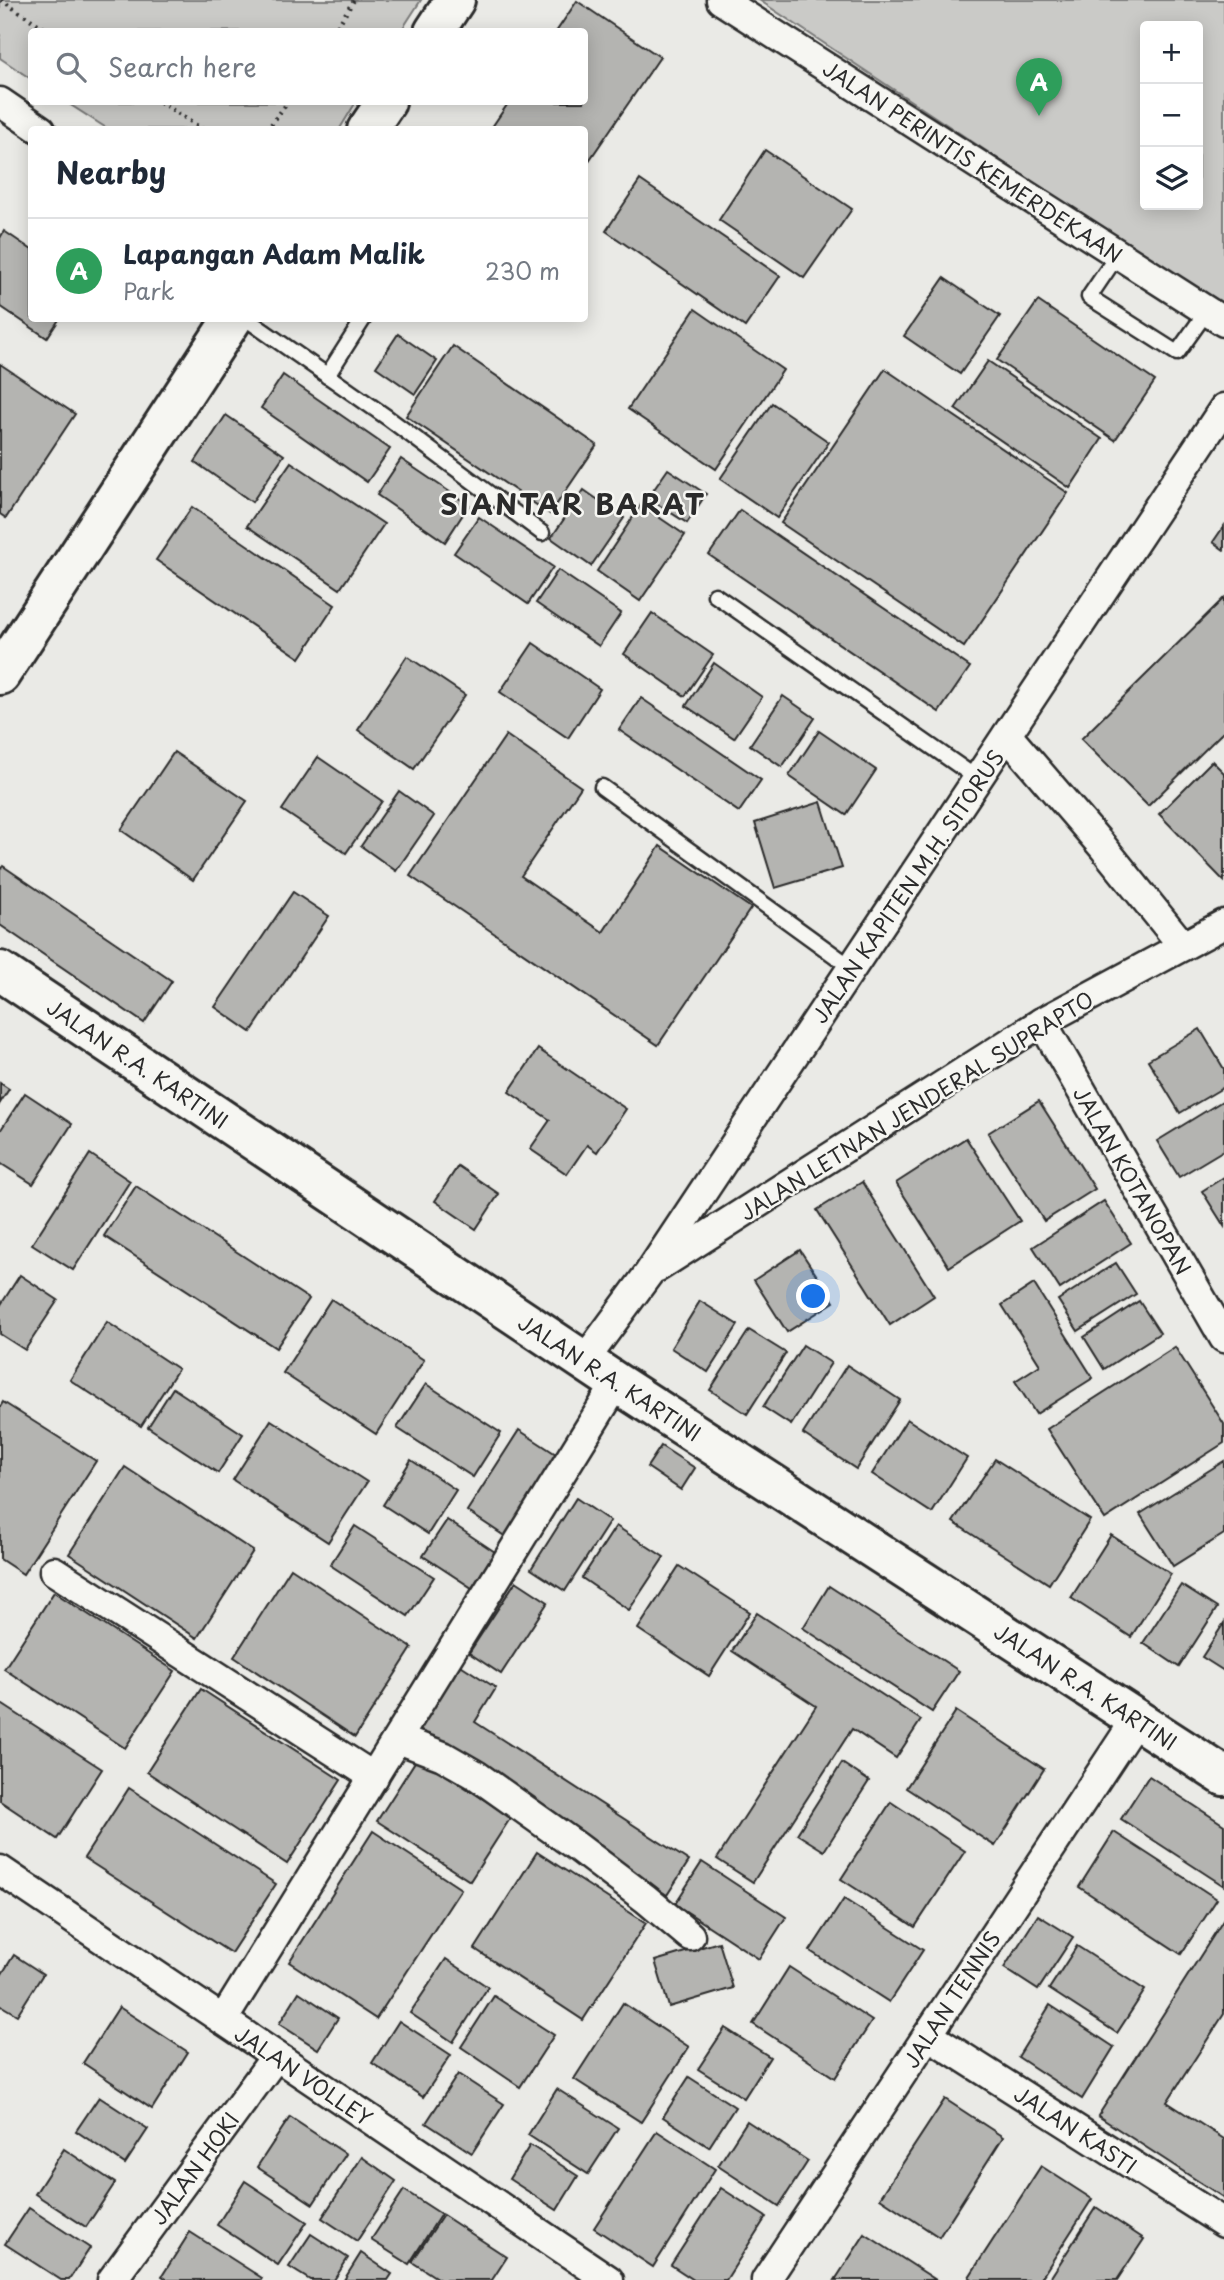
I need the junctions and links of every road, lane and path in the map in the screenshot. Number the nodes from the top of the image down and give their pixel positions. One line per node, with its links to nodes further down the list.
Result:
1 (1, 0): 5 (path)
2 (354, 0): 6 (path)
3 (455, 0): 7 (street)
4 (721, 0): 16 (street, JALAN PERINTIS KEMERDEKAAN)
5 (44, 28)
6 (336, 28)
7 (437, 28)
8 (0, 102): 12 (street)
9 (165, 105): 13 (path)
10 (286, 105): 14 (path)
11 (384, 105): 15 (street)
12 (35, 126)
13 (198, 126)
14 (270, 126)
15 (370, 126)
16 (1118, 254): 17 (street, JALAN PERINTIS KEMERDEKAAN); 17 (lane)
17 (1215, 317)
18 (230, 322): 25 (street)
19 (251, 322): 21 (lane)
20 (361, 322): 21 (lane)
21 (327, 376): 23 (lane)
22 (1224, 408): 26 (street, JALAN KAPITEN M.H. SITORUS)
23 (542, 533)
24 (715, 595): 27 (lane)
25 (0, 675)
26 (1007, 735): 27 (street, JALAN KAPITEN M.H. SITORUS); 30 (street)
27 (978, 779): 31 (street, JALAN KAPITEN M.H. SITORUS)
28 (602, 787): 31 (lane)
29 (1224, 924): 30 (street, JALAN LETNAN JENDERAL SUPRAPTO)
30 (1183, 946): 33 (street, JALAN LETNAN JENDERAL SUPRAPTO)
31 (852, 968): 34 (street, JALAN KAPITEN M.H. SITORUS)
32 (0, 971): 36 (street, JALAN R.A. KARTINI)
33 (1042, 1022): 34 (street, JALAN LETNAN JENDERAL SUPRAPTO); 35 (street, JALAN KOTANOPAN)
34 (649, 1273): 36 (street, JALAN KAPITEN M.H. SITORUS)
35 (1224, 1339)
36 (584, 1361): 37 (street, JALAN R.A. KARTINI)
37 (617, 1383): 39 (street, JALAN R.A. KARTINI); 40 (street)
38 (54, 1571): 42 (street)
39 (1137, 1718): 41 (street, JALAN R.A. KARTINI); 46 (street, JALAN TENNIS)
40 (398, 1739): 42 (street); 44 (street)
41 (1224, 1776)
42 (374, 1777): 45 (street)
43 (0, 1870): 45 (street, JALAN VOLLEY)
44 (690, 1936)
45 (223, 2020): 47 (street, JALAN VOLLEY)
46 (928, 2035): 48 (street, JALAN KASTI); 51 (street, JALAN TENNIS)
47 (276, 2056): 49 (street, JALAN HOKI); 50 (street, JALAN VOLLEY)
48 (1224, 2223)
49 (113, 2280)
50 (609, 2280)
51 (766, 2280)

